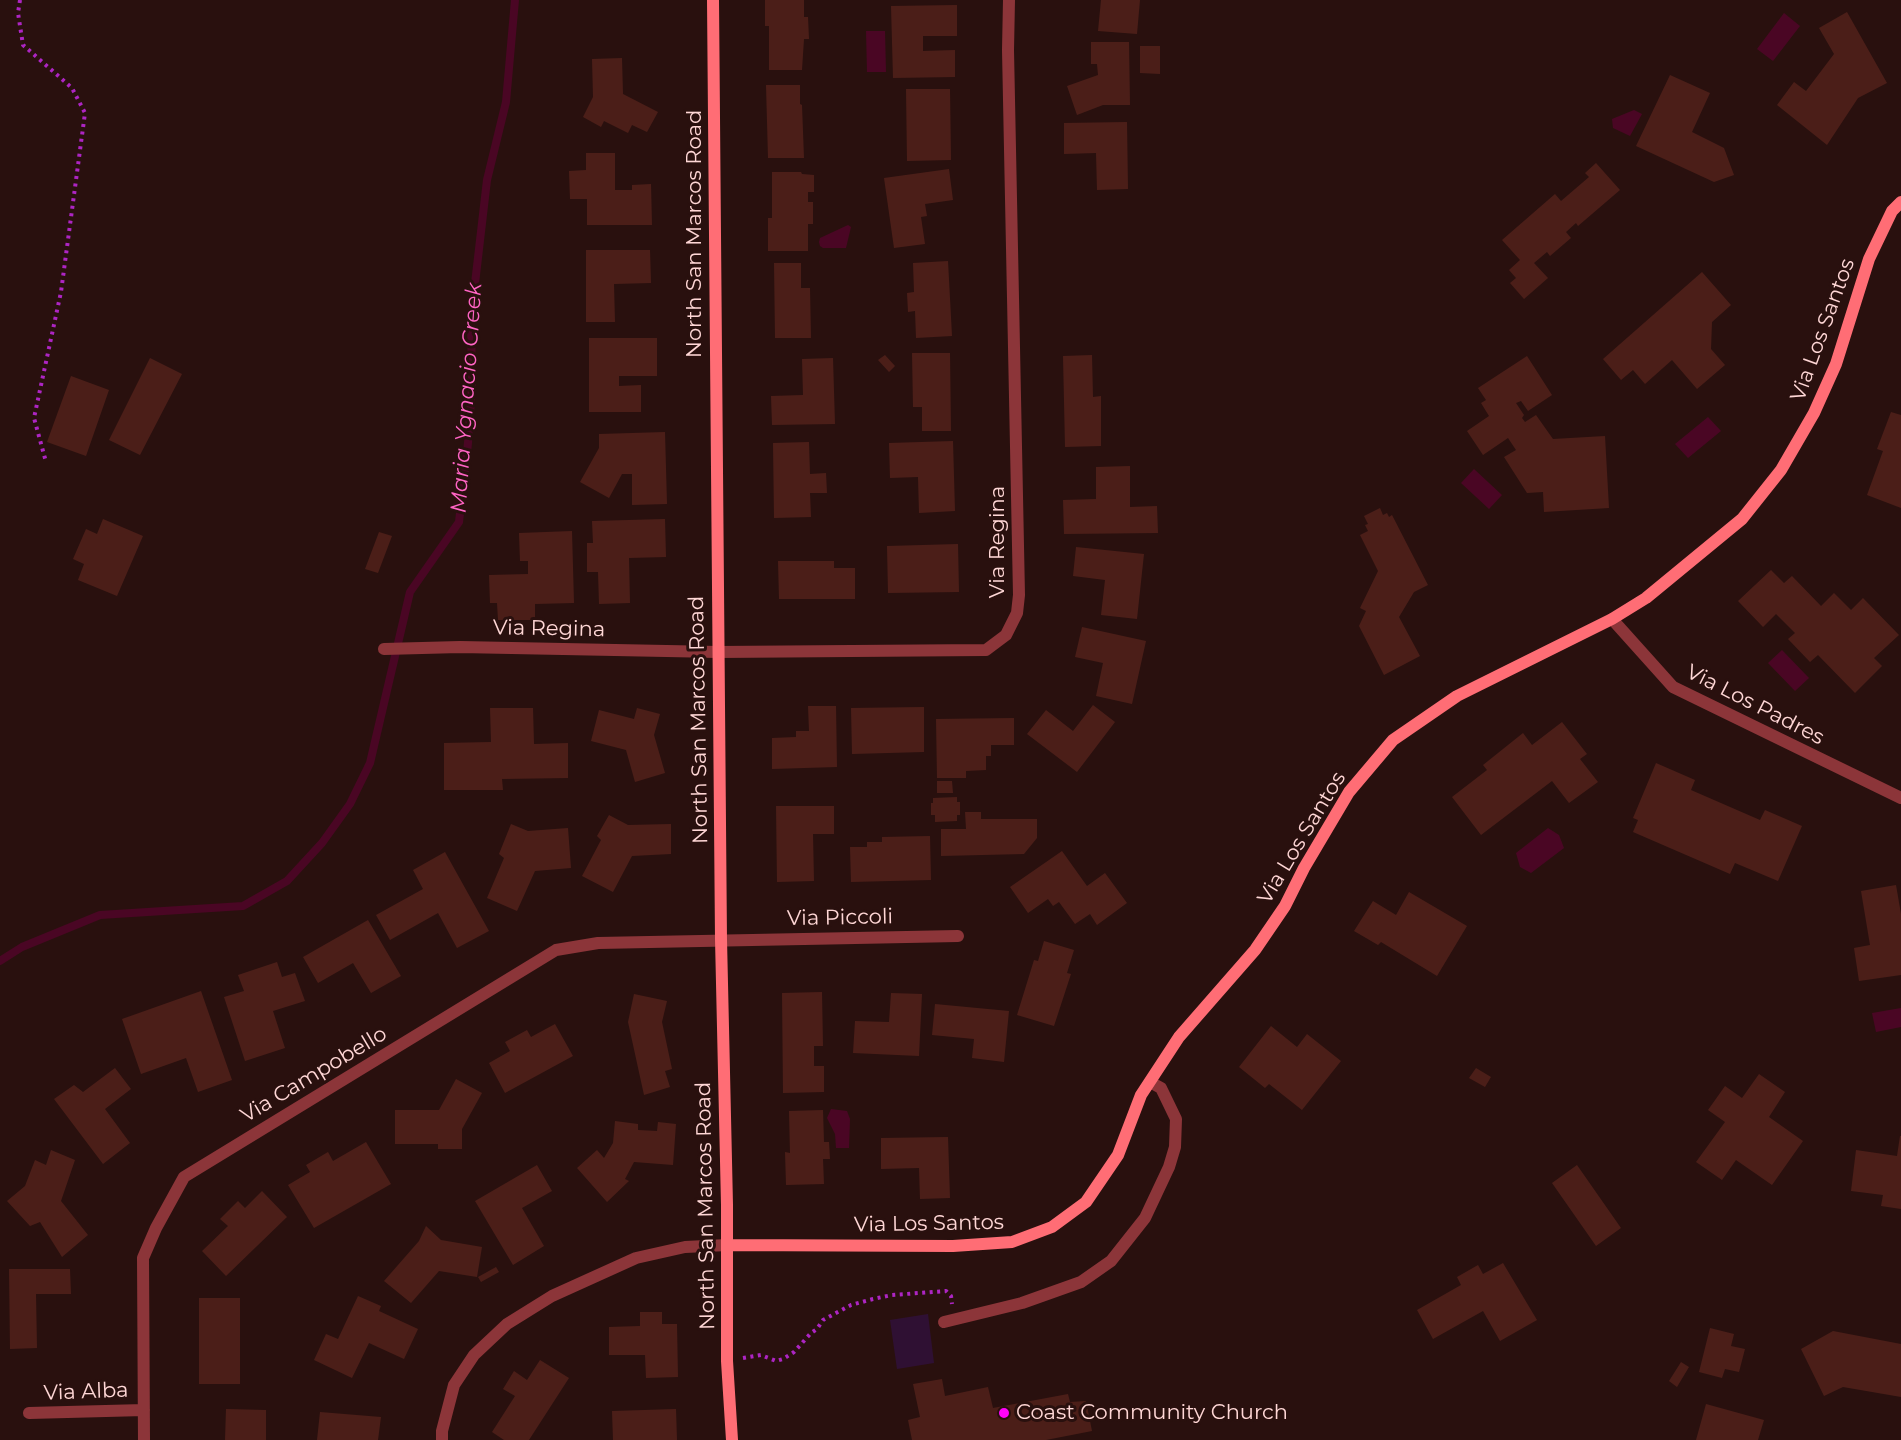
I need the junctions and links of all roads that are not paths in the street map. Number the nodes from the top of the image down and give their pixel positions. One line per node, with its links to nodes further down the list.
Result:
1 (713, 0): 6 (street, North San Marcos Road)
2 (1009, 0): 6 (street, Via Regina)
3 (1901, 202): 4 (street, Via Los Santos)
4 (1612, 620): 7 (street, Via Los Padres); 10 (street, Via Los Santos)
5 (384, 649): 6 (street, Via Regina)
6 (718, 652): 9 (street, North San Marcos Road)
7 (1901, 798)
8 (958, 936): 9 (street, Via Piccoli)
9 (721, 939): 11 (street, North San Marcos Road); 13 (street, Via Campobello)
10 (1150, 1082): 11 (street, Via Los Santos); 12 (street)
11 (727, 1245): 16 (street); 17 (street, North San Marcos Road)
12 (944, 1322)
13 (144, 1410): 14 (street, Via Alba); 15 (street, Via Campobello)
14 (29, 1413)
15 (144, 1440)
16 (442, 1440)
17 (732, 1440)

